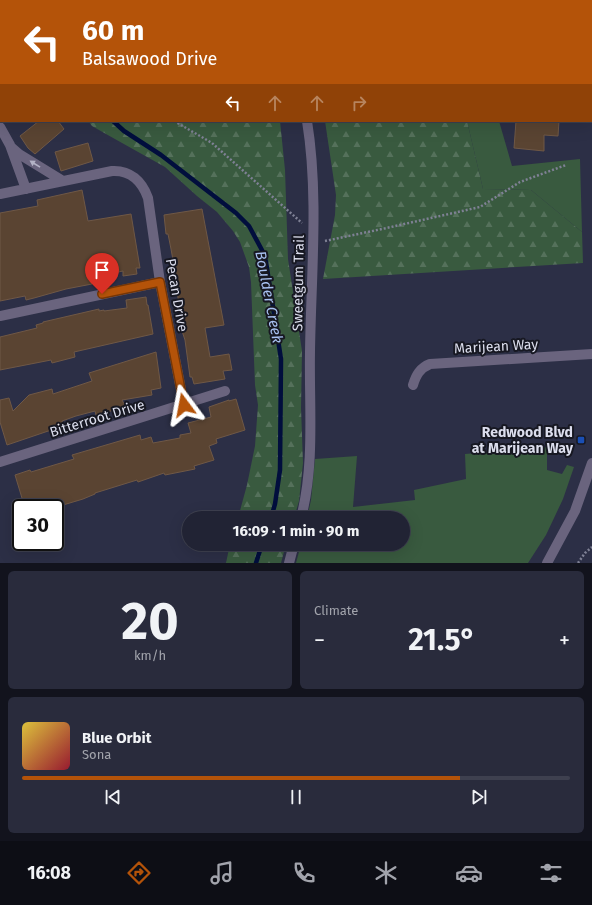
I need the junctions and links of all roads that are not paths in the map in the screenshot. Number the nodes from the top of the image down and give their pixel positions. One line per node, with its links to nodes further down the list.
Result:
1 (308, 122): 15 (street, Sweetgum Trail)
2 (0, 128): 3 (street)
3 (10, 146): 4 (street, one-way to 3); 5 (street)
4 (63, 181): 5 (street); 7 (street, Pecan Drive)
5 (26, 189): 6 (street)
6 (0, 194)
7 (160, 282): 8 (street); 12 (street, Pecan Drive)
8 (0, 316)
9 (592, 354): 10 (street, Marijean Way)
10 (413, 385)
11 (225, 391): 12 (street, Bitterroot Drive)
12 (184, 405): 13 (street, Bitterroot Drive)
13 (0, 462)
14 (592, 464): 18 (street)
15 (302, 511)
16 (292, 551): 17 (street)
17 (289, 563)
18 (547, 563)

